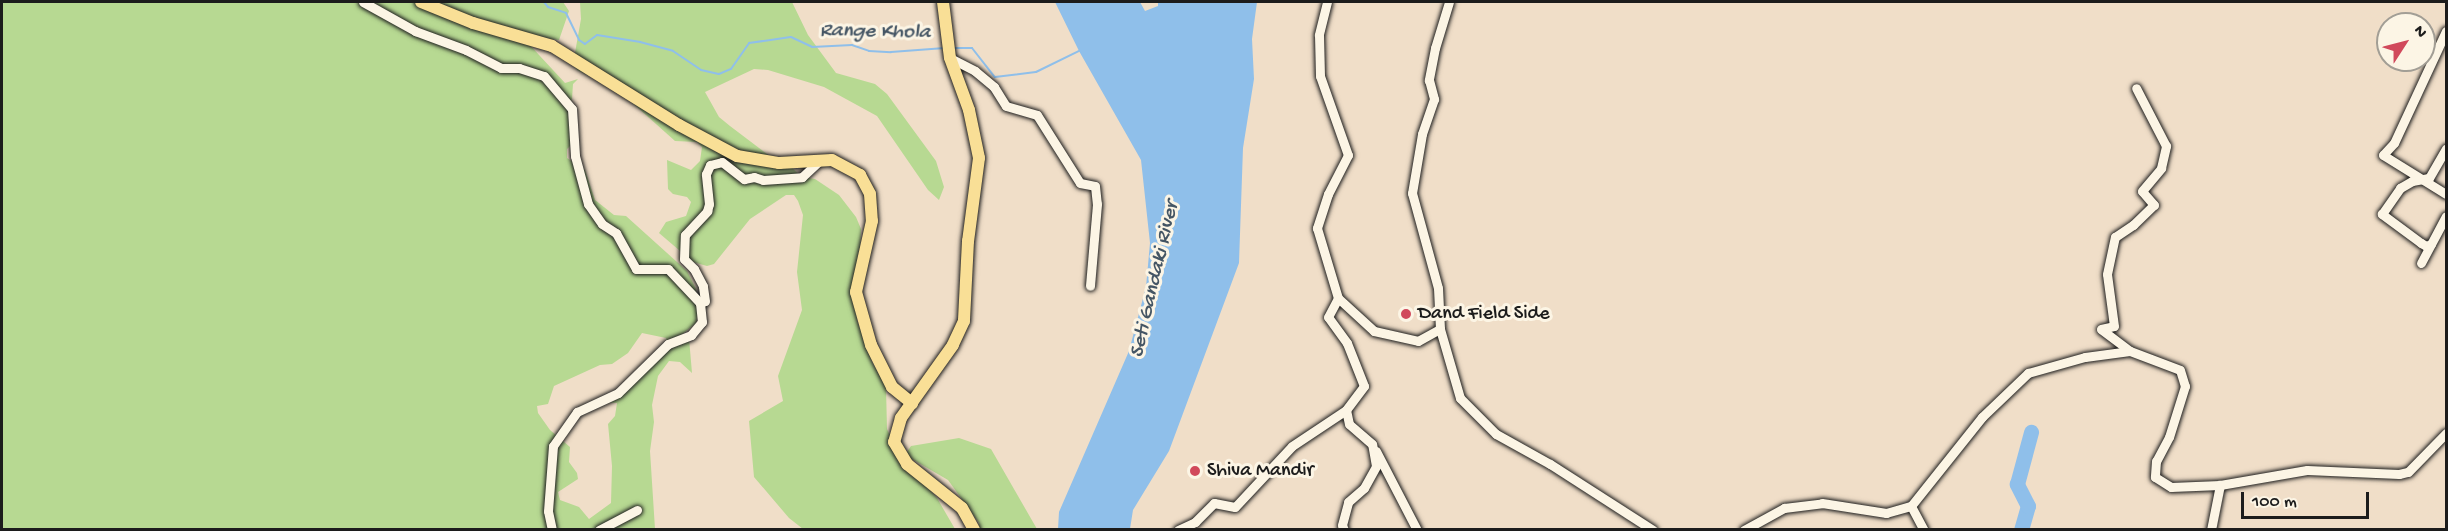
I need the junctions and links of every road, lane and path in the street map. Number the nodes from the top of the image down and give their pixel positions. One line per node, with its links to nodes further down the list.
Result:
1 (363, 2): 18 (street)
2 (421, 2): 10 (main road)
3 (943, 2): 7 (main road)
4 (1327, 2): 17 (street)
5 (1449, 2): 19 (street)
6 (2446, 31): 11 (street)
7 (950, 58): 16 (street); 21 (main road)
8 (2136, 88): 20 (street)
9 (2446, 148): 11 (street)
10 (818, 162): 18 (street); 21 (main road)
11 (2420, 179): 12 (street); 14 (street)
12 (2446, 194)
13 (2446, 216): 14 (street)
14 (2431, 244): 15 (street)
15 (2421, 263)
16 (1090, 286)
17 (1338, 298): 19 (street); 22 (street)
18 (700, 303): 28 (street)
19 (1440, 328): 34 (street)
20 (2130, 351): 25 (street); 26 (street)
21 (912, 403): 30 (main road)
22 (1346, 410): 24 (street); 31 (street)
23 (2446, 433): 25 (street)
24 (1372, 444): 32 (street); 33 (street)
25 (2220, 485): 37 (street)
26 (1911, 506): 35 (street); 36 (street)
27 (637, 510): 29 (street)
28 (552, 530)
29 (599, 530)
30 (974, 530)
31 (1178, 530)
32 (1344, 530)
33 (1417, 530)
34 (1653, 530)
35 (1744, 530)
36 (1924, 530)
37 (2211, 530)

